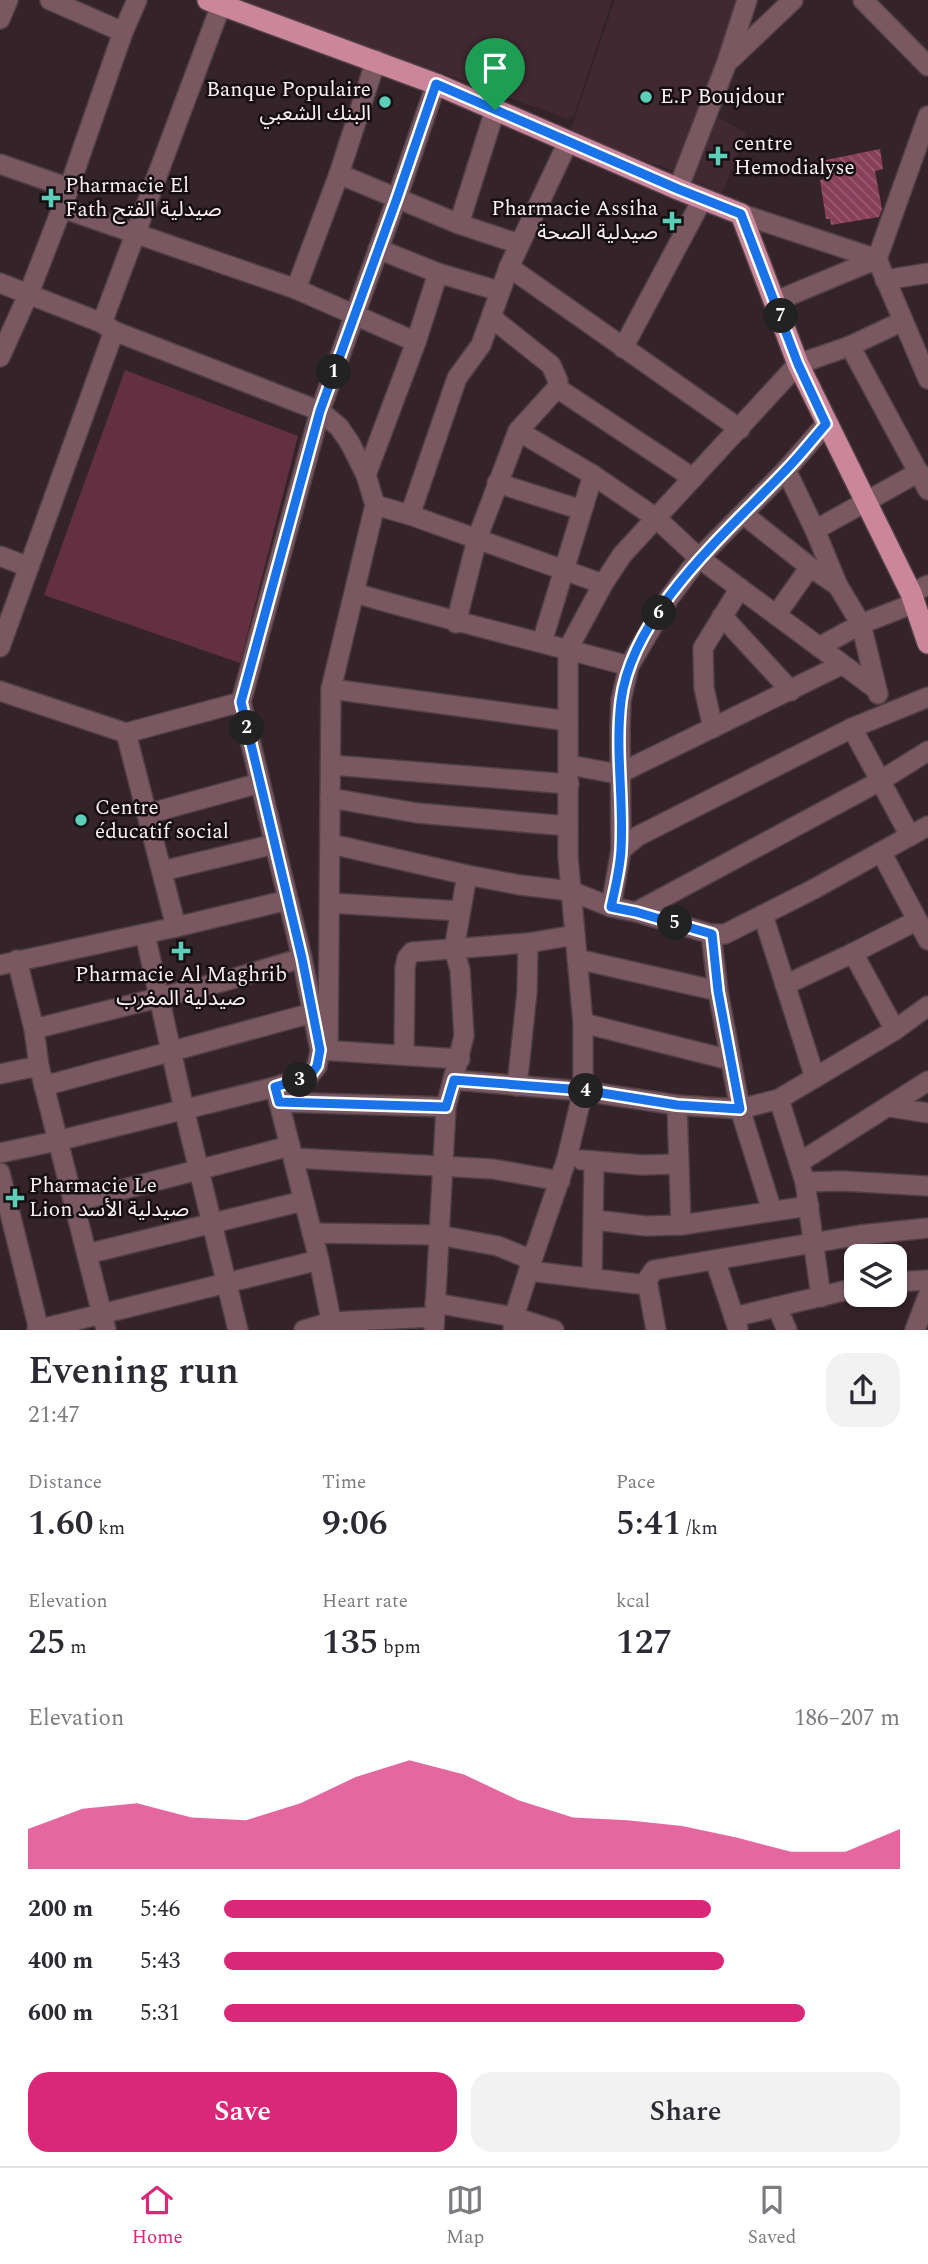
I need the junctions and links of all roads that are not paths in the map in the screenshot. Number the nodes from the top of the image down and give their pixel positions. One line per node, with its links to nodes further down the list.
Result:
1 (8, 0): 8 (street)
2 (50, 0): 9 (street)
3 (137, 0): 9 (street)
4 (747, 0): 11 (street)
5 (793, 0): 11 (street)
6 (863, 0): 12 (street)
7 (215, 2): 10 (main road); 26 (street)
8 (0, 19)
9 (123, 32): 19 (street)
10 (376, 60): 13 (main road); 18 (street)
11 (727, 62): 20 (street)
12 (928, 66)
13 (436, 84): 14 (main road); 21 (street)
14 (495, 110): 16 (main road); 25 (street)
15 (928, 116): 29 (street)
16 (568, 142): 20 (main road); 27 (street)
17 (0, 164): 19 (street)
18 (339, 174): 21 (street); 35 (street)
19 (69, 188): 23 (street)
20 (678, 189): 22 (main road)
21 (397, 198): 25 (street); 28 (street)
22 (702, 200): 24 (main road); 45 (street)
23 (62, 208): 26 (street); 37 (street)
24 (741, 214): 29 (street); 38 (main road)
25 (458, 224): 27 (street)
26 (134, 234): 35 (street); 42 (street)
27 (519, 244): 30 (street)
28 (378, 248): 31 (street); 39 (street)
29 (877, 259): 33 (street); 38 (street)
30 (509, 267): 36 (street); 45 (street)
31 (438, 273): 36 (street); 43 (street)
32 (928, 273): 33 (street)
33 (885, 279): 41 (street)
34 (0, 283): 37 (street)
35 (296, 289): 39 (street)
36 (499, 291): 40 (street)
37 (29, 293): 42 (street); 46 (street)
38 (776, 301): 47 (main road)
39 (356, 314): 43 (street); 50 (street)
40 (492, 318): 49 (street); 65 (street)
41 (903, 321): 44 (street); 48 (street)
42 (108, 327): 50 (street); 71 (street)
43 (416, 342): 56 (street)
44 (850, 346): 47 (street); 55 (street)
45 (623, 348): 52 (street)
46 (0, 354)
47 (798, 364): 51 (main road); 52 (street)
48 (928, 379)
49 (557, 388): 53 (street); 58 (street)
50 (320, 411): 56 (street); 95 (street)
51 (826, 424): 54 (street); 61 (main road)
52 (740, 429): 58 (street)
53 (518, 431): 57 (street); 59 (street)
54 (786, 470): 64 (street); 67 (street)
55 (919, 472): 60 (street); 61 (street)
56 (366, 475): 62 (street)
57 (593, 475): 63 (street); 66 (street)
58 (693, 478): 66 (street)
59 (497, 483): 63 (street); 68 (street)
60 (928, 490)
61 (866, 502): 67 (street); 78 (main road)
62 (375, 505): 65 (street); 77 (street)
63 (582, 510): 73 (street)
64 (743, 514): 70 (street); 72 (street)
65 (410, 515): 68 (street)
66 (656, 518): 70 (street); 74 (street)
67 (815, 530): 75 (street)
68 (477, 539): 73 (street); 81 (street)
69 (0, 556): 71 (street)
70 (699, 558): 76 (street); 89 (street)
71 (29, 567): 83 (street)
72 (810, 567): 75 (street); 79 (street)
73 (564, 569): 74 (street); 84 (street)
74 (603, 584): 87 (street)
75 (838, 586): 82 (street)
76 (740, 589): 79 (street); 80 (street)
77 (355, 593): 81 (street); 90 (street)
78 (918, 593): 82 (street); 85 (main road)
79 (776, 615): 86 (street)
80 (723, 616): 93 (street); 98 (street)
81 (456, 623): 84 (street)
82 (861, 624): 86 (street); 91 (street)
83 (2, 634)
84 (542, 642): 87 (street)
85 (928, 643)
86 (819, 647): 88 (street)
87 (568, 649): 89 (street); 97 (street)
88 (841, 665): 91 (street); 93 (street)
89 (629, 666): 103 (street)
90 (331, 689): 97 (street); 102 (street)
91 (876, 689): 96 (street)
92 (0, 691): 100 (street)
93 (790, 691): 98 (street)
94 (928, 697): 96 (street)
95 (241, 702): 100 (street); 106 (street)
96 (886, 713): 99 (street)
97 (568, 721): 104 (street)
98 (713, 728): 103 (street)
99 (852, 728): 105 (street); 114 (street)
100 (126, 733): 108 (street)
101 (928, 751): 105 (street)
102 (331, 765): 104 (street); 107 (street)
103 (618, 774): 104 (street); 114 (street)
104 (569, 775): 109 (street)
105 (880, 781): 111 (street); 123 (street)
106 (260, 783): 108 (street); 112 (street)
107 (330, 798): 109 (street); 113 (street)
108 (147, 814): 116 (street)
109 (568, 825): 118 (street)
110 (928, 826): 111 (street)
111 (910, 836): 115 (street)
112 (275, 844): 116 (street); 119 (street)
113 (331, 845): 117 (street); 120 (street)
114 (621, 850): 121 (street)
115 (881, 852): 124 (street); 125 (street)
116 (162, 871): 126 (street)
117 (467, 875): 118 (street); 122 (street)
118 (572, 891): 121 (street); 129 (street)
119 (288, 900): 126 (street); 134 (street)
120 (330, 903): 122 (street); 145 (street)
121 (611, 907): 123 (street)
122 (460, 911): 132 (street)
123 (636, 912): 128 (street)
124 (763, 915): 128 (street); 137 (street)
125 (916, 921): 130 (street); 133 (street)
126 (176, 928): 127 (street)
127 (145, 934): 136 (street); 139 (street)
128 (712, 934): 138 (street)
129 (575, 936): 131 (street); 135 (street)
130 (928, 940)
131 (528, 943): 132 (street); 155 (street)
132 (454, 948): 147 (street); 148 (street)
133 (853, 953): 137 (street); 144 (street)
134 (302, 958): 139 (street); 141 (street)
135 (577, 959): 138 (street); 142 (street)
136 (8, 963): 143 (street)
137 (785, 985): 152 (street)
138 (718, 991): 149 (street)
139 (160, 996): 143 (street); 146 (street)
140 (928, 1006): 144 (street)
141 (312, 1013): 145 (street); 146 (street)
142 (583, 1023): 149 (street); 156 (street)
143 (34, 1029): 151 (street)
144 (895, 1030): 152 (street)
145 (324, 1050): 147 (street); 157 (street)
146 (172, 1052): 151 (street); 162 (street)
147 (404, 1054): 148 (street)
148 (460, 1059): 153 (street)
149 (730, 1060): 163 (street)
150 (0, 1074): 151 (street)
151 (41, 1076): 165 (street)
152 (816, 1078): 158 (street)
153 (454, 1080): 155 (street); 160 (street)
154 (928, 1081): 161 (street)
155 (517, 1086): 156 (street)
156 (583, 1090): 159 (street); 168 (street)
157 (277, 1094): 160 (street); 162 (street); 166 (street)
158 (779, 1099): 163 (street); 170 (street)
159 (677, 1105): 163 (street); 171 (street)
160 (446, 1107): 172 (street)
161 (890, 1107): 164 (street); 170 (street)
162 (184, 1109): 165 (street); 173 (street)
163 (740, 1109): 181 (street)
164 (928, 1113)
165 (57, 1141): 167 (street); 179 (street)
166 (292, 1152): 172 (street); 173 (street); 178 (street)
167 (0, 1153)
168 (567, 1158): 169 (street); 175 (street)
169 (594, 1161): 171 (street); 182 (street)
170 (800, 1162): 176 (street)
171 (677, 1164): 184 (street)
172 (443, 1167): 175 (street); 187 (street)
173 (200, 1170): 179 (street); 183 (street)
174 (0, 1173): 207 (street)
175 (560, 1181): 192 (street)
176 (805, 1182): 177 (street); 180 (street)
177 (928, 1186)
178 (303, 1201): 183 (street); 186 (street)
179 (74, 1202): 189 (street)
180 (809, 1206): 181 (street); 188 (street)
181 (772, 1212): 184 (street)
182 (594, 1220): 184 (street); 193 (street)
183 (213, 1222): 189 (street); 196 (street)
184 (681, 1225)
185 (928, 1228): 188 (street)
186 (312, 1233): 187 (street); 190 (street)
187 (438, 1235): 192 (street); 202 (street)
188 (813, 1244): 191 (street); 200 (street)
189 (87, 1254): 203 (street)
190 (319, 1260): 196 (street); 206 (street)
191 (715, 1260): 197 (street); 205 (street)
192 (530, 1265): 193 (street); 204 (street)
193 (592, 1279): 197 (street)
194 (928, 1280): 195 (street)
195 (907, 1281)
196 (226, 1283): 203 (street); 208 (street)
197 (647, 1285): 211 (street)
198 (844, 1291): 200 (street)
199 (928, 1296): 213 (street)
200 (821, 1297): 201 (street)
201 (777, 1307): 205 (street); 212 (street)
202 (434, 1316): 204 (street); 206 (street)
203 (104, 1322): 207 (street)
204 (514, 1323): 210 (street)
205 (736, 1323)
206 (332, 1326): 209 (street)
207 (38, 1329)
208 (239, 1329)
209 (304, 1329)
210 (554, 1329)
211 (656, 1329)
212 (787, 1329)
213 (915, 1329)

